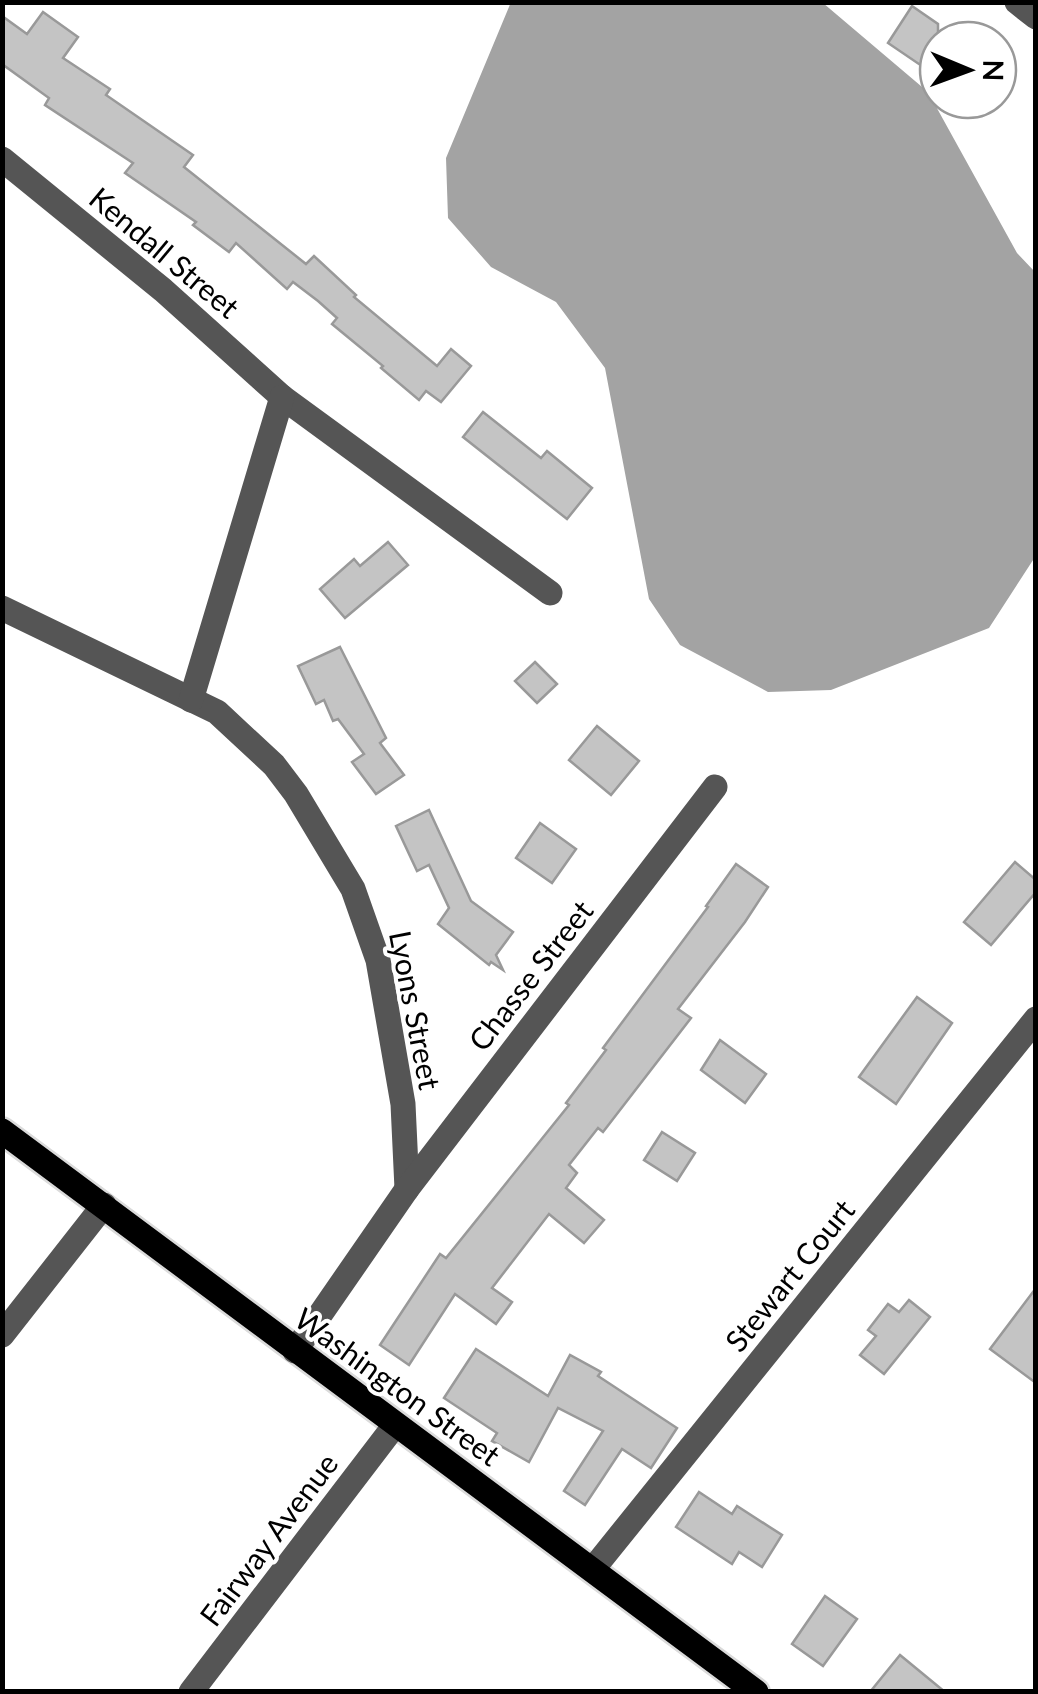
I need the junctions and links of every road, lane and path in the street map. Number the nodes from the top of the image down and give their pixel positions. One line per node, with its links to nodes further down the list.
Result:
1 (1017, 2): 2 (street)
2 (1036, 17)
3 (2, 159): 4 (street, Kendall Street)
4 (282, 397): 5 (street, Kendall Street); 7 (street)
5 (550, 593)
6 (2, 608): 7 (street, Lyons Street)
7 (191, 700): 11 (street, Lyons Street)
8 (715, 788): 11 (street, Chasse Street)
9 (1036, 1019): 16 (street, Stewart Court)
10 (2, 1131): 12 (main road, Washington Street)
11 (406, 1189): 14 (street, Chasse Street)
12 (104, 1205): 13 (street); 14 (main road, Washington Street)
13 (2, 1335)
14 (295, 1351): 15 (main road, Washington Street)
15 (395, 1425): 16 (main road, Washington Street); 17 (street, Fairway Avenue)
16 (593, 1570): 18 (main road, Washington Street)
17 (191, 1692)
18 (756, 1692)

